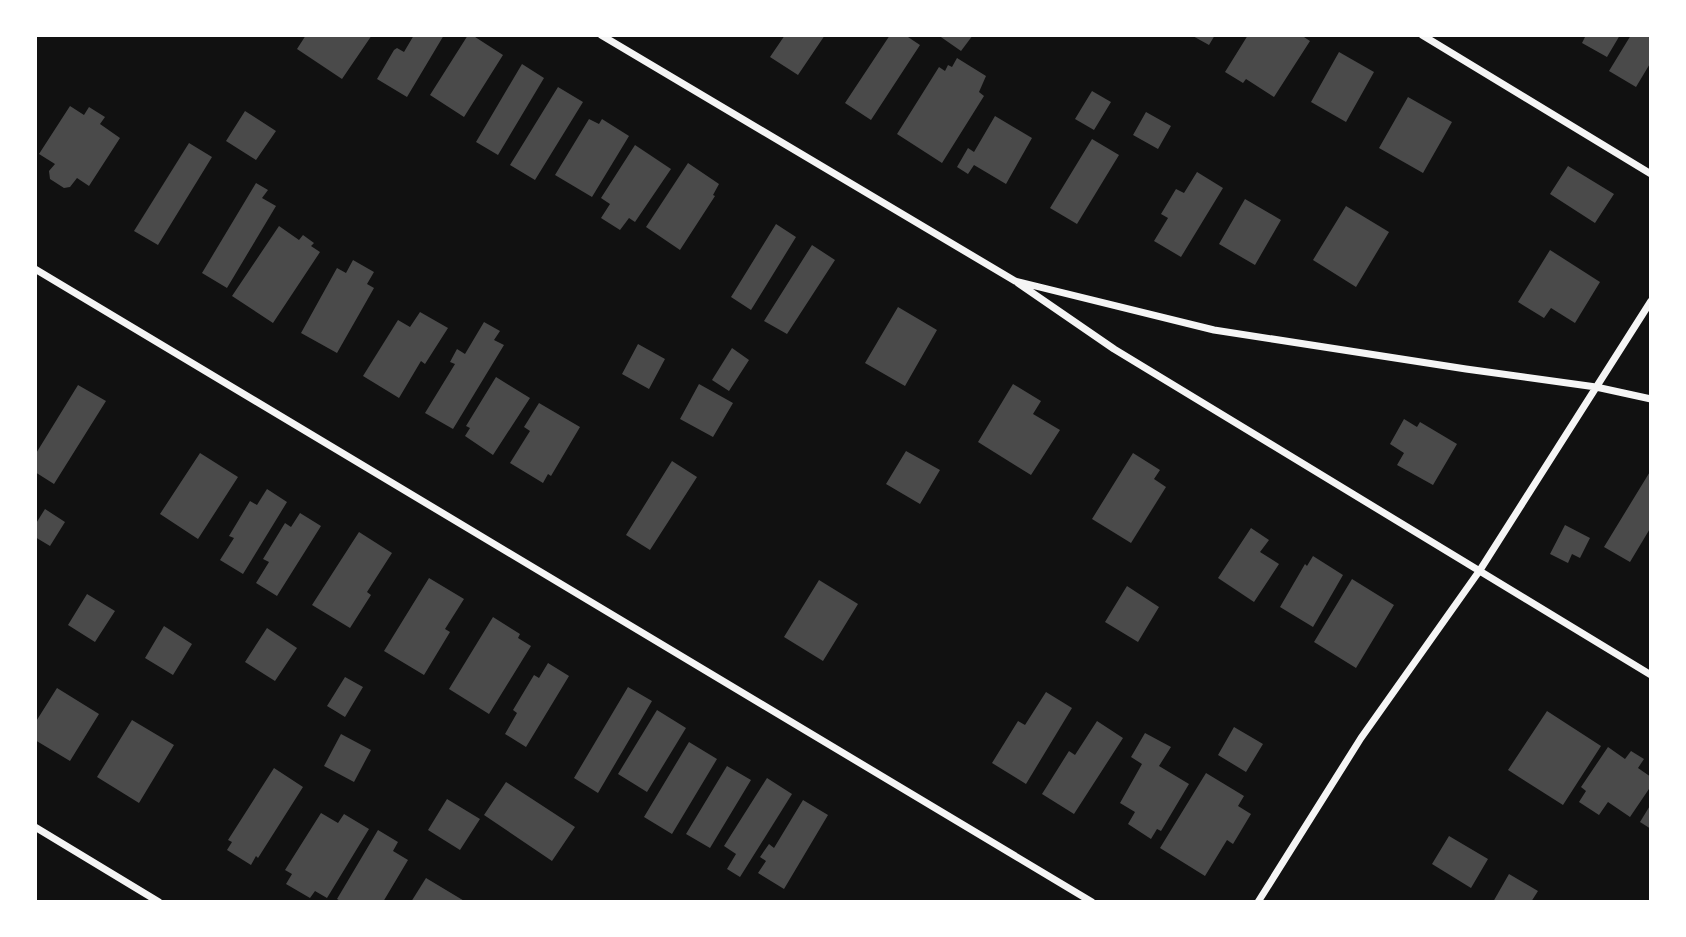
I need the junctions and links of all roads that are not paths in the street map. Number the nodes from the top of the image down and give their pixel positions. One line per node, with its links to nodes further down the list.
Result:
1 (601, 35): 5 (street)
2 (1422, 35): 3 (street)
3 (1651, 174)
4 (35, 269): 13 (street)
5 (1014, 281): 7 (street); 9 (street)
6 (1651, 301): 7 (street)
7 (1596, 387): 8 (street); 9 (street)
8 (1651, 400)
9 (1480, 570): 10 (street); 14 (street)
10 (1651, 675)
11 (35, 827): 12 (street)
12 (159, 902)
13 (1092, 902)
14 (1258, 902)

